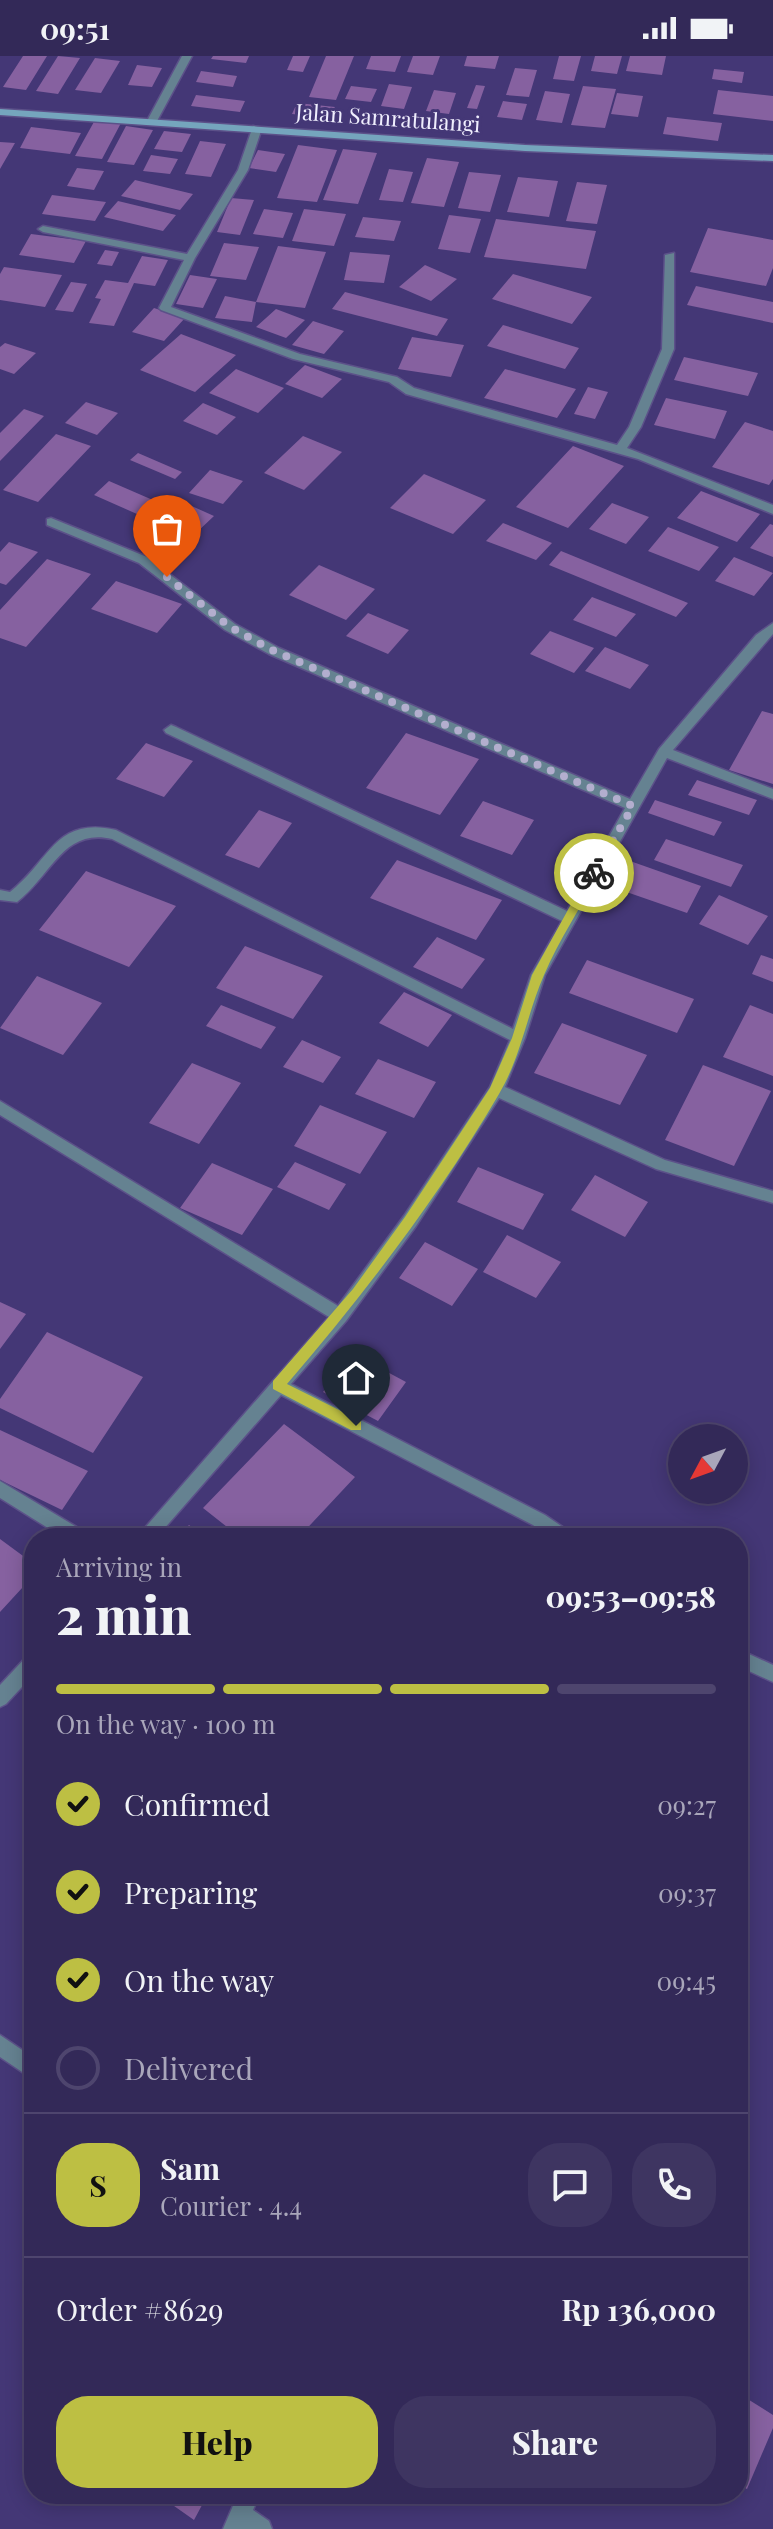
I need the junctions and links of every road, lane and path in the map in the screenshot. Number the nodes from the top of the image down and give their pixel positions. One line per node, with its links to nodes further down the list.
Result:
1 (187, 56): 3 (street)
2 (0, 112): 3 (main road, Jalan Samratulangi)
3 (152, 121): 4 (main road, Jalan Samratulangi)
4 (257, 128): 5 (main road, Jalan Samratulangi); 8 (street)
5 (773, 158)
6 (43, 229): 8 (street)
7 (670, 255): 9 (street)
8 (190, 258): 9 (street)
9 (621, 449): 10 (street)
10 (773, 510)
11 (51, 522): 16 (street)
12 (773, 627): 14 (street)
13 (171, 730): 18 (street)
14 (664, 752): 15 (street); 16 (street)
15 (773, 794)
16 (633, 806): 18 (street)
17 (0, 895): 19 (street)
18 (569, 918): 19 (street)
19 (518, 1038): 20 (street)
20 (496, 1090): 22 (street); 23 (street)
21 (0, 1107): 23 (street)
22 (771, 1191)
23 (340, 1316): 24 (street)
24 (278, 1385): 27 (street); 28 (street)
25 (0, 1489): 26 (street)
26 (63, 1528)
27 (154, 1528)
28 (550, 1528)
29 (748, 1662): 31 (street)
30 (24, 1672): 32 (street)
31 (773, 1674)
32 (0, 1698)
33 (0, 2045): 34 (street)
34 (24, 2063)
35 (241, 2512): 36 (street)
36 (261, 2529)

